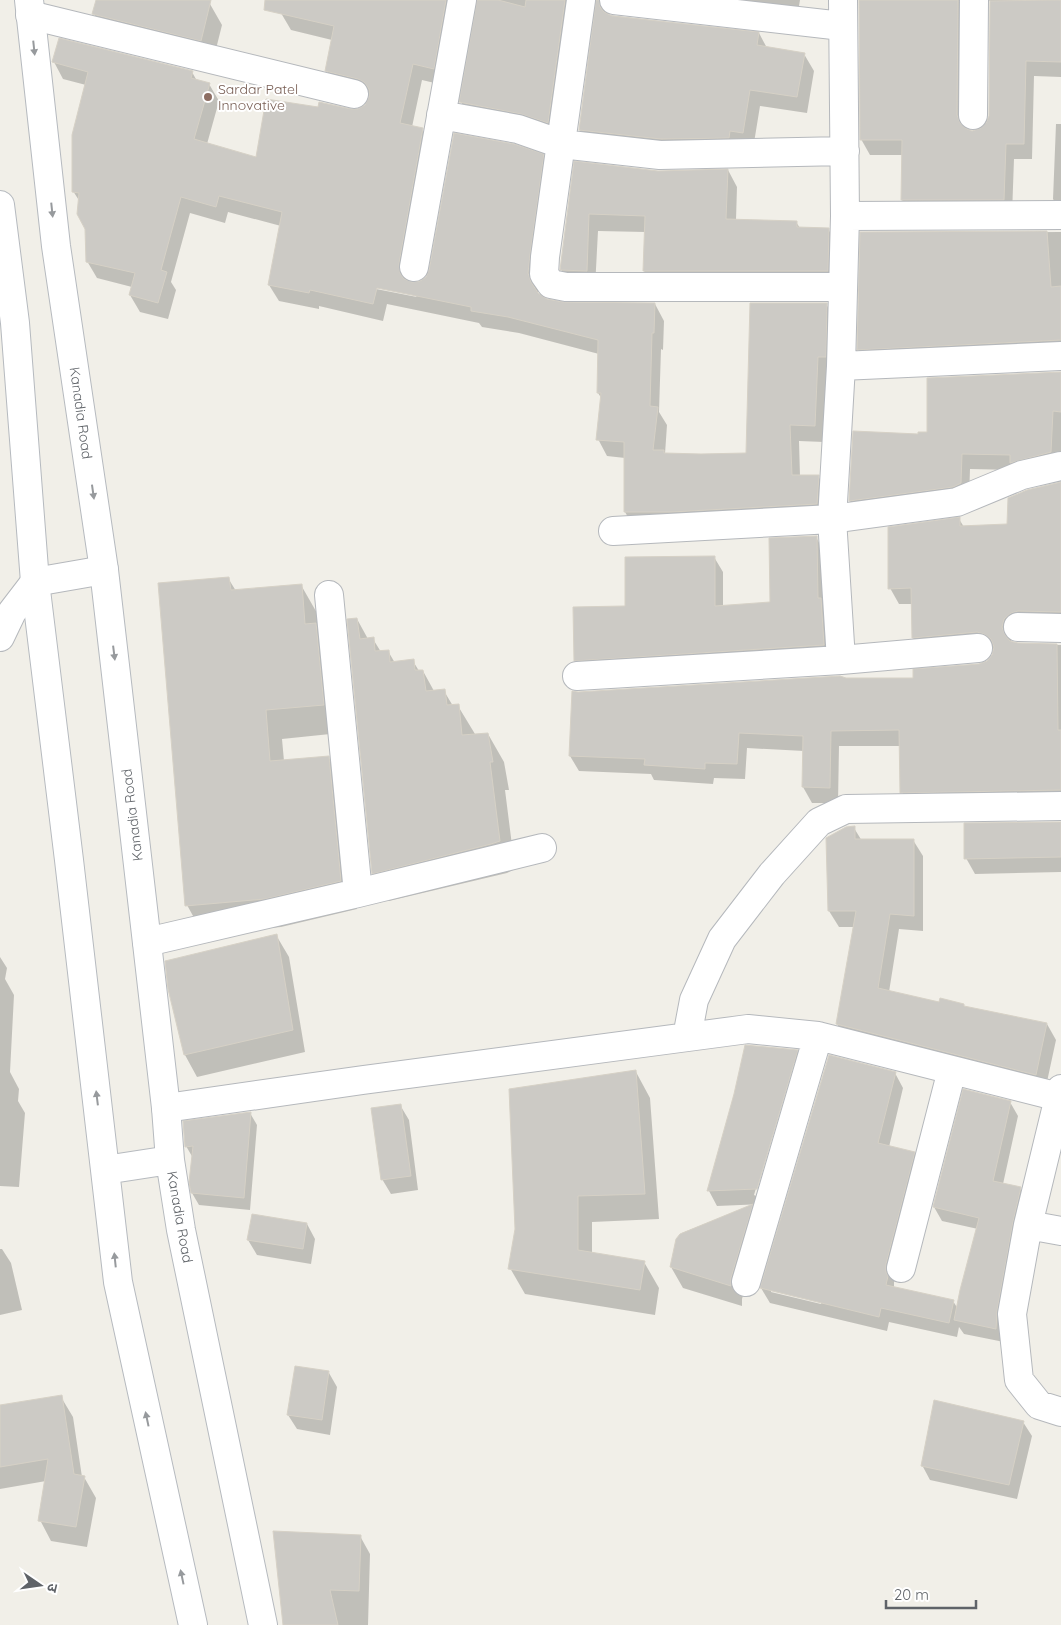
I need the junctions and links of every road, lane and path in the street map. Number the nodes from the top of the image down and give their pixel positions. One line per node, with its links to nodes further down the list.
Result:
1 (462, 0): 8 (street)
2 (581, 0): 10 (street)
3 (614, 0): 6 (street)
4 (974, 0): 9 (street)
5 (30, 8): 7 (street); 22 (street, Kanadia Road, one-way to 22)
6 (842, 13): 11 (street)
7 (354, 94)
8 (441, 115): 10 (street); 15 (street)
9 (973, 115)
10 (561, 144): 11 (street); 16 (street)
11 (845, 151): 14 (street)
12 (0, 205): 23 (street)
13 (1061, 215): 14 (street)
14 (845, 216): 16 (street)
15 (414, 267)
16 (843, 287): 18 (street)
17 (1061, 356): 18 (street)
18 (841, 366): 20 (street)
19 (1061, 466): 20 (street)
20 (832, 520): 21 (street); 29 (street)
21 (613, 531)
22 (104, 570): 23 (street); 34 (street, Kanadia Road, one-way to 34)
23 (18, 592): 27 (street); 41 (street, one-way to 23)
24 (330, 595): 33 (street)
25 (1018, 627): 26 (street)
26 (1061, 628)
27 (0, 637)
28 (978, 648): 29 (street)
29 (841, 660): 30 (street)
30 (577, 676)
31 (1061, 806): 36 (street)
32 (542, 848): 33 (street)
33 (358, 893): 34 (street)
34 (147, 942): 39 (street, Kanadia Road)
35 (818, 1036): 36 (street); 37 (street); 45 (street)
36 (687, 1037): 39 (street)
37 (952, 1070): 38 (street); 44 (street)
38 (1060, 1093): 42 (street)
39 (166, 1108): 40 (street, Kanadia Road)
40 (170, 1160): 41 (street); 48 (street, Kanadia Road)
41 (105, 1170): 47 (street, one-way to 41)
42 (1028, 1225): 43 (street); 46 (street)
43 (1061, 1231)
44 (901, 1268)
45 (746, 1282)
46 (1061, 1412)
47 (193, 1625)
48 (263, 1625)

